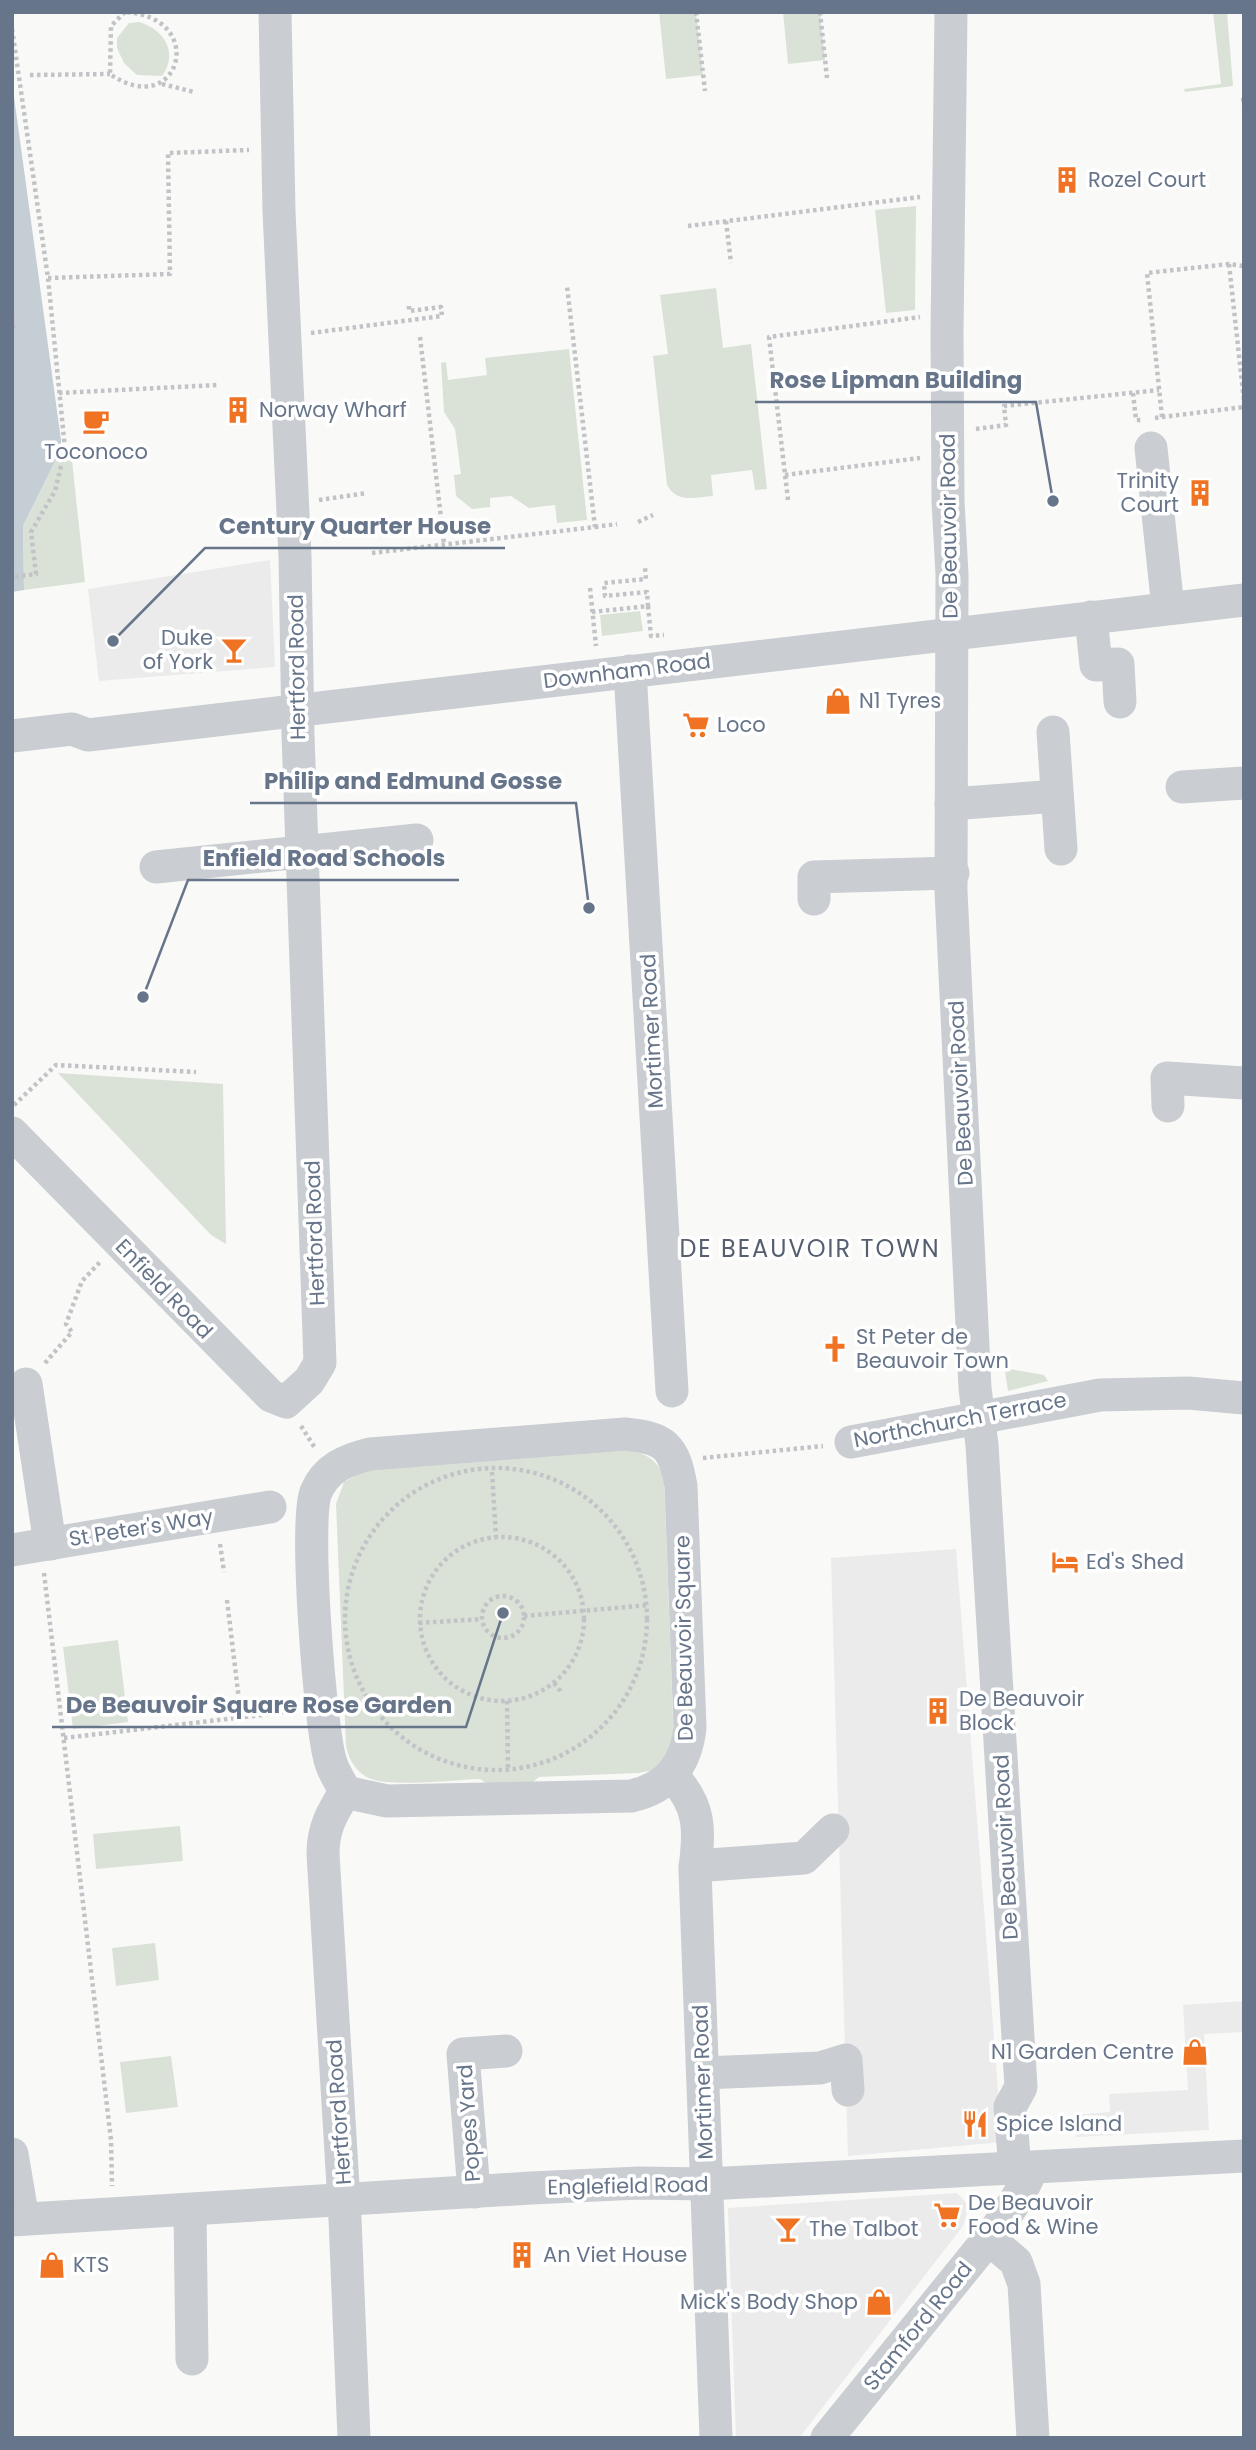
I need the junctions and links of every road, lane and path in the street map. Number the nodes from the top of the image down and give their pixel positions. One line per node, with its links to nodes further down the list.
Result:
1 (125, 12): 7 (path); 10 (path)
2 (275, 12): 15 (street, Hertford Road)
3 (696, 12): 11 (path)
4 (820, 12): 9 (path)
5 (951, 12): 16 (street, De Beauvoir Road)
6 (12, 29): 22 (path)
7 (110, 74): 8 (path); 10 (path)
8 (30, 75)
9 (827, 78)
10 (161, 84): 12 (path)
11 (705, 91)
12 (194, 92)
13 (1243, 98): 14 (path)
14 (1244, 106)
15 (278, 148): 22 (path); 28 (street, Hertford Road)
16 (948, 190): 17 (path); 25 (street, De Beauvoir Road)
17 (726, 221): 18 (path); 19 (path)
18 (688, 226)
19 (731, 262)
20 (1229, 264): 21 (path); 30 (path); 32 (path)
21 (1244, 266)
22 (48, 278): 33 (path)
23 (567, 286): 45 (path)
24 (409, 303): 28 (path)
25 (948, 314): 37 (street, De Beauvoir Road); 38 (path)
26 (12, 318): 27 (path)
27 (14, 330)
28 (287, 336): 41 (street, Hertford Road)
29 (421, 337): 46 (path)
30 (1242, 373): 34 (path)
31 (217, 385): 33 (path)
32 (1159, 390): 36 (path); 37 (path)
33 (60, 393): 49 (path)
34 (1244, 401)
35 (1244, 407): 36 (path)
36 (1154, 428): 53 (street)
37 (948, 443): 38 (path); 56 (street, De Beauvoir Road)
38 (785, 475): 40 (path)
39 (367, 493): 41 (path)
40 (788, 500)
41 (294, 504): 61 (street, Hertford Road)
42 (653, 515): 43 (path)
43 (638, 522)
44 (617, 524): 45 (path)
45 (595, 527): 46 (path)
46 (444, 544): 47 (path)
47 (372, 553)
48 (645, 568): 52 (path)
49 (12, 577)
50 (590, 588): 54 (path)
51 (1244, 600): 53 (street, Downham Road)
52 (648, 606): 54 (path); 58 (path)
53 (1168, 608): 55 (street, Downham Road)
54 (592, 612): 57 (path)
55 (1091, 617): 56 (street, Downham Road); 60 (street)
56 (951, 634): 59 (street, Downham Road); 67 (street, De Beauvoir Road)
57 (595, 642)
58 (669, 643)
59 (630, 671): 61 (street, Downham Road); 81 (street, Mortimer Road)
60 (1121, 702)
61 (297, 710): 63 (street, Downham Road); 70 (street, Hertford Road)
62 (1054, 732): 66 (street)
63 (12, 736)
64 (1244, 783): 65 (street)
65 (1182, 787)
66 (1057, 796): 67 (street); 69 (street)
67 (951, 804): 72 (street, De Beauvoir Road)
68 (417, 840): 70 (street)
69 (1061, 849)
70 (302, 850): 71 (street); 83 (street, Hertford Road)
71 (156, 867)
72 (953, 873): 73 (street); 84 (street, De Beauvoir Road)
73 (814, 899)
74 (196, 1072): 76 (path)
75 (1244, 1083): 77 (street)
76 (20, 1098)
77 (1168, 1106)
78 (12, 1133): 79 (street, Enfield Road)
79 (119, 1242): 80 (path); 83 (street, Enfield Road)
80 (26, 1384): 93 (street)
81 (672, 1391)
82 (1244, 1398): 84 (street, Northchurch Terrace)
83 (286, 1402): 88 (path)
84 (979, 1418): 85 (street, Northchurch Terrace); 117 (street, De Beauvoir Road)
85 (851, 1442): 86 (path, Northchurch Terrace)
86 (677, 1461): 88 (street); 108 (street, De Beauvoir Square)
87 (514, 1470): 87 (path)
88 (327, 1472): 104 (street)
89 (492, 1477): 92 (path)
90 (270, 1507): 93 (street, St Peter's Way)
91 (219, 1536): 94 (path)
92 (496, 1537): 97 (path); 100 (path)
93 (35, 1546): 106 (path)
94 (224, 1572)
95 (227, 1600): 105 (path)
96 (639, 1606): 97 (path)
97 (584, 1612): 98 (path); 101 (path)
98 (524, 1616): 99 (path); 99 (path)
99 (482, 1619): 100 (path)
100 (419, 1623): 103 (path)
101 (554, 1683): 102 (path); 103 (path)
102 (562, 1693)
103 (507, 1701): 107 (path)
104 (323, 1708): 105 (path); 109 (street)
105 (241, 1718): 106 (path)
106 (64, 1738): 122 (path)
107 (508, 1761)
108 (672, 1775): 109 (street); 111 (street, Mortimer Road)
109 (345, 1792): 120 (street, Hertford Road)
110 (833, 1829): 111 (street)
111 (695, 1866): 113 (street, Mortimer Road)
112 (506, 2051): 119 (street, Popes Yard)
113 (703, 2073): 114 (street); 118 (street, Mortimer Road)
114 (848, 2090)
115 (12, 2154): 123 (street)
116 (1244, 2156): 117 (street, Englefield Road)
117 (1013, 2169): 118 (street, Englefield Road); 124 (street, Stamford Road)
118 (707, 2184): 119 (street, Englefield Road); 127 (street, Mortimer Road)
119 (474, 2192): 120 (street, Englefield Road)
120 (344, 2201): 121 (street, Englefield Road); 126 (street, Hertford Road)
121 (190, 2211): 122 (street, Englefield Road); 125 (street)
122 (112, 2215): 123 (street, Englefield Road)
123 (18, 2220)
124 (997, 2226): 128 (street, Stamford Road); 129 (street)
125 (192, 2359)
126 (354, 2438)
127 (716, 2438)
128 (827, 2438)
129 (1033, 2438)

